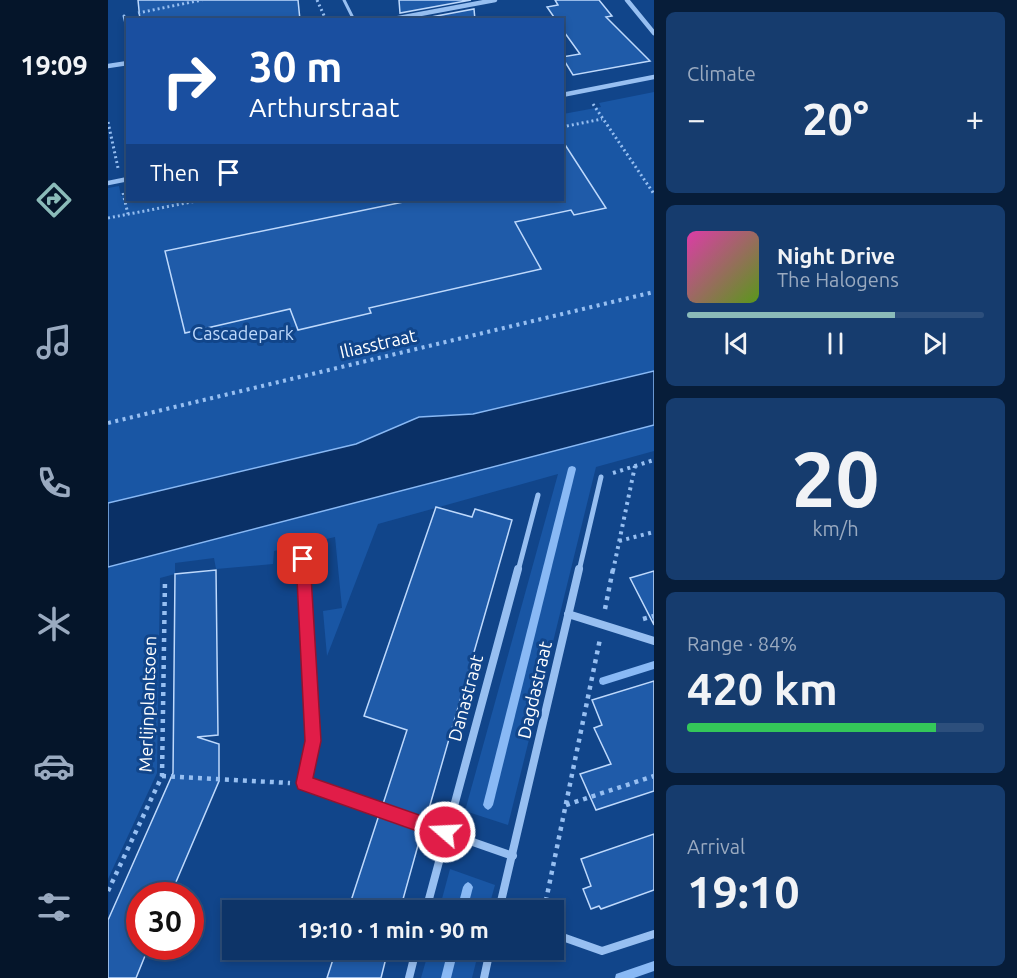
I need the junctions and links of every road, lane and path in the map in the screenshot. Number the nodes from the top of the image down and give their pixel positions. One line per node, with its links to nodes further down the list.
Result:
1 (202, 0): 6 (path)
2 (317, 0): 7 (path)
3 (344, 0): 8 (lane)
4 (495, 0): 9 (street)
5 (627, 0): 11 (street)
6 (124, 16): 10 (lane)
7 (325, 18)
8 (353, 18)
9 (399, 18)
10 (126, 24)
11 (654, 33)
12 (126, 63): 13 (street)
13 (108, 66)
14 (654, 77): 15 (street)
15 (585, 90): 16 (street); 17 (path)
16 (564, 95)
17 (602, 119): 18 (path); 21 (path)
18 (564, 127)
19 (126, 179): 20 (street)
20 (108, 183)
21 (654, 194)
22 (197, 201): 23 (path)
23 (108, 218)
24 (654, 292): 25 (path, Iliasstraat)
25 (108, 423)
26 (654, 460): 27 (path)
27 (635, 466): 28 (path); 31 (path)
28 (601, 477): 34 (street, Dagdastraat)
29 (538, 495): 43 (street, Danastraat)
30 (654, 532): 31 (path)
31 (619, 541): 37 (path)
32 (303, 559): 41 (street)
33 (165, 579): 39 (path, Merlijnplantsoen)
34 (568, 614): 37 (street); 44 (street, Dagdastraat)
35 (654, 616): 36 (path)
36 (633, 623)
37 (602, 625): 38 (street); 42 (path)
38 (654, 641)
39 (162, 776): 41 (path); 45 (path, Merlijnplantsoen)
40 (654, 776): 42 (path)
41 (304, 783): 43 (street)
42 (566, 805): 48 (path)
43 (445, 832): 44 (street); 46 (street, Danastraat)
44 (513, 856): 47 (street, Dagdastraat)
45 (108, 891)
46 (428, 900)
47 (502, 900)
48 (546, 900)
49 (654, 934): 50 (street)
50 (564, 938)
51 (413, 960): 53 (street)
52 (488, 960): 54 (street)
53 (408, 978)
54 (484, 978)

